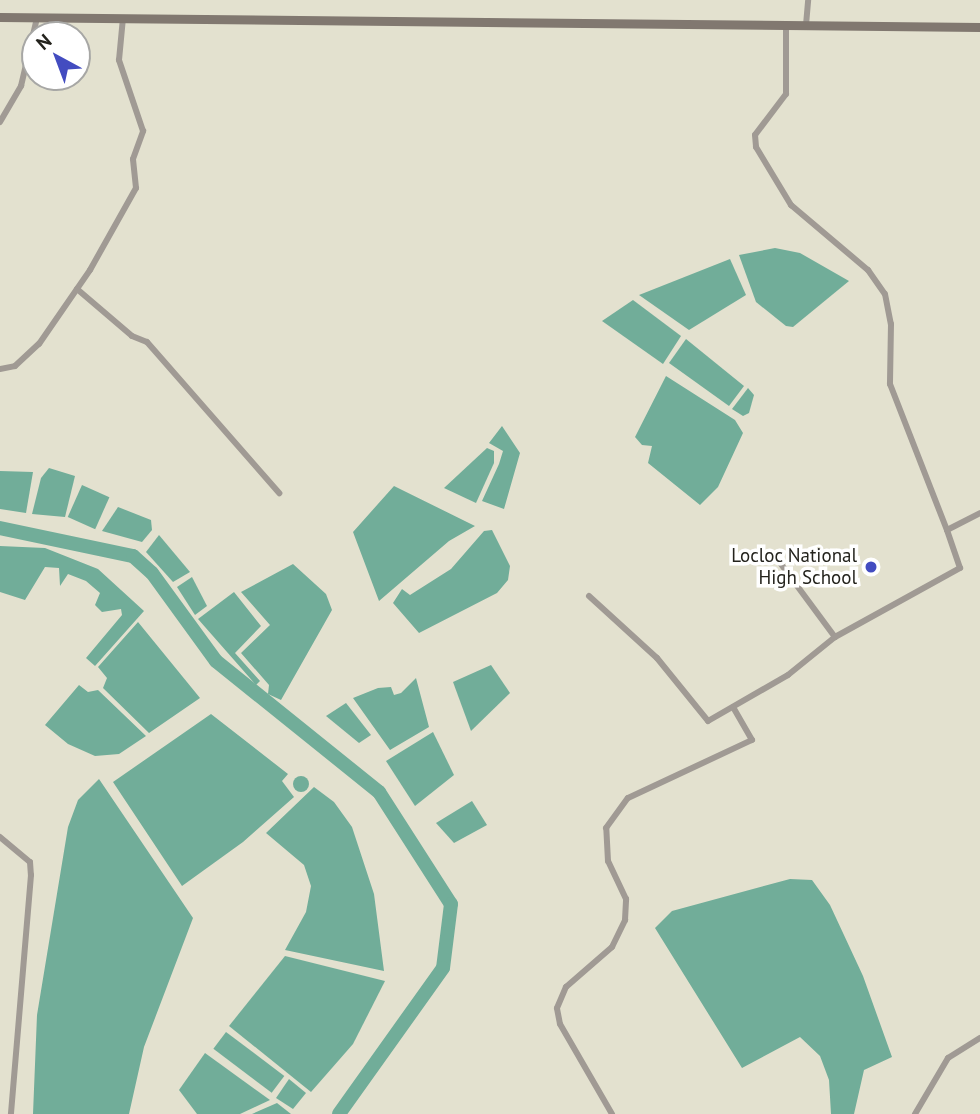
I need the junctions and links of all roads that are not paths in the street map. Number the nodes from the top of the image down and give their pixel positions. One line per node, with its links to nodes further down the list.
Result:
1 (808, 0): 6 (street)
2 (0, 17): 3 (main road)
3 (37, 18): 4 (main road); 8 (street)
4 (123, 18): 5 (main road); 9 (street)
5 (786, 25): 6 (main road); 13 (street)
6 (806, 25): 7 (main road)
7 (980, 27)
8 (0, 122)
9 (77, 289): 10 (street); 11 (street)
10 (0, 369)
11 (279, 492)
12 (980, 513): 13 (street)
13 (947, 530): 16 (street)
14 (778, 559): 16 (street)
15 (589, 596): 17 (street)
16 (835, 637): 17 (street)
17 (733, 707): 21 (street)
18 (0, 837): 20 (street)
19 (980, 1038): 22 (street)
20 (12, 1114)
21 (612, 1114)
22 (915, 1114)

